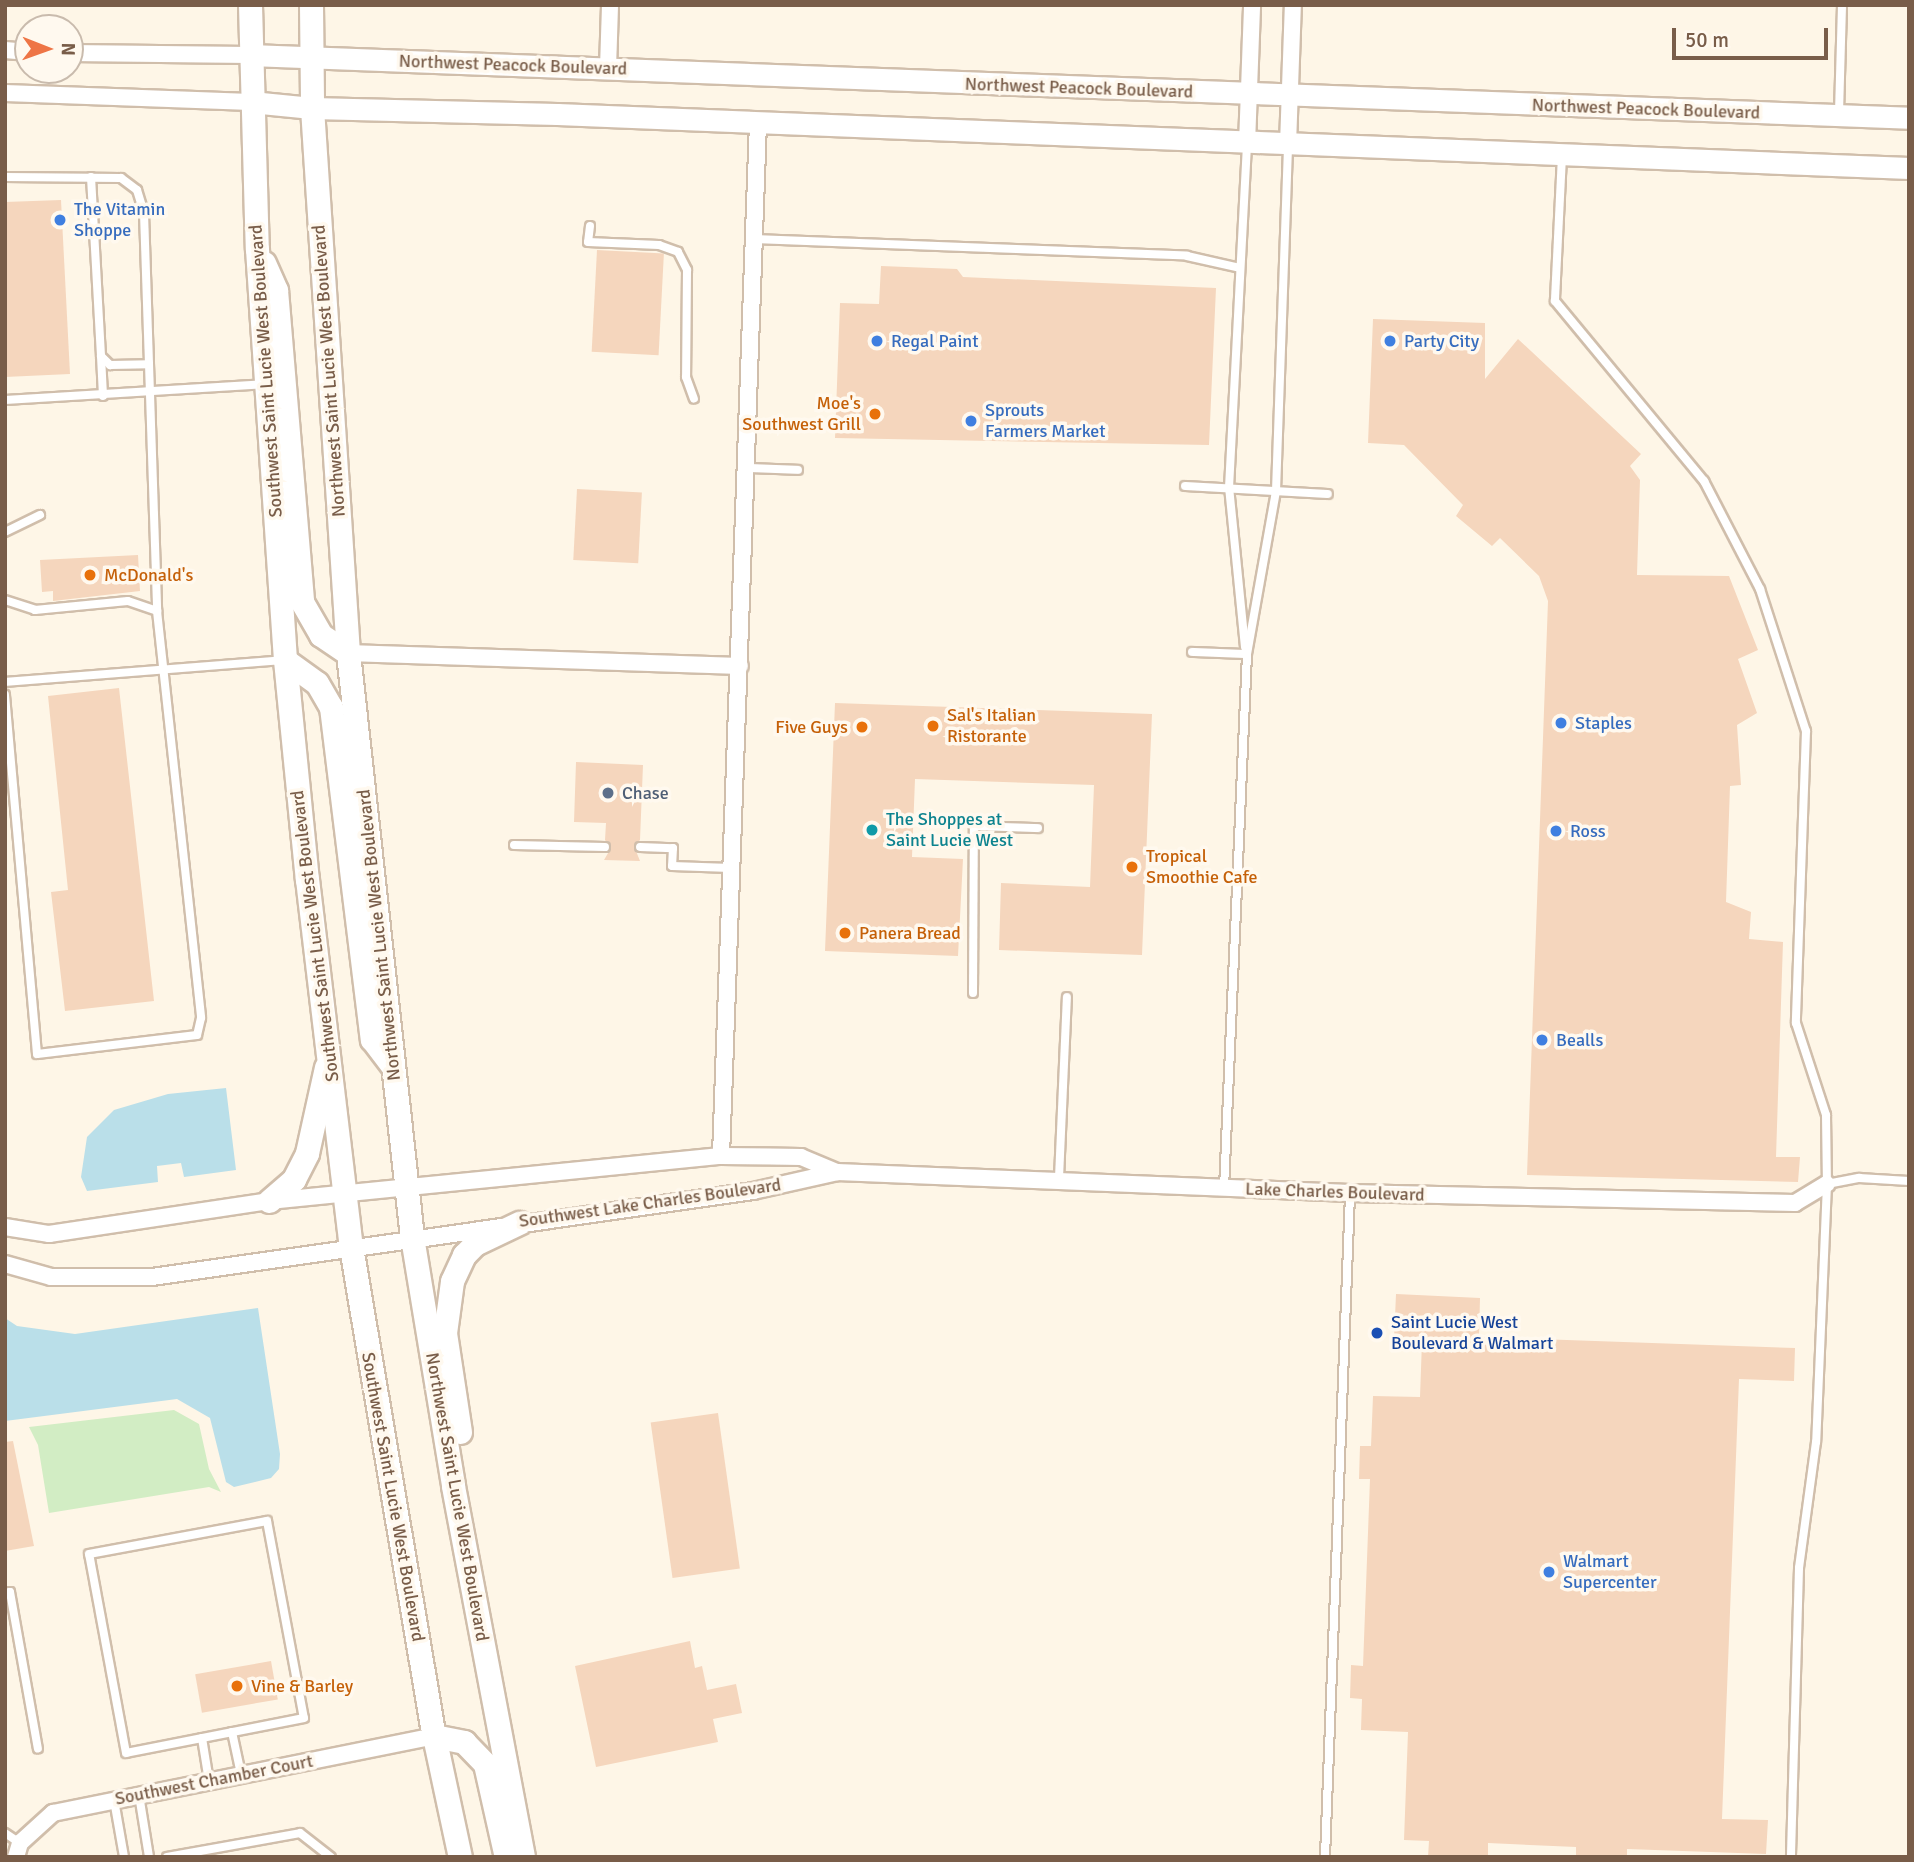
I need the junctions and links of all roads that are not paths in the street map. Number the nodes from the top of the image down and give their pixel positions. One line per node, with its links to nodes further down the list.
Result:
1 (250, 5): 8 (main road, Southwest Saint Lucie West Boulevard)
2 (311, 5): 9 (main road, Northwest Saint Lucie West Boulevard)
3 (610, 5): 10 (street)
4 (1252, 5): 12 (street)
5 (1293, 5): 13 (street)
6 (1842, 5): 16 (lane)
7 (84, 53): 8 (street)
8 (250, 55): 9 (street, Northwest Peacock Boulevard); 14 (main road, Southwest Saint Lucie West Boulevard)
9 (311, 58): 10 (street, Northwest Peacock Boulevard); 15 (main road, Northwest Saint Lucie West Boulevard)
10 (608, 69): 12 (street, Northwest Peacock Boulevard)
11 (5, 93): 14 (street)
12 (1248, 95): 13 (street, Northwest Peacock Boulevard); 19 (street)
13 (1289, 96): 16 (street, Northwest Peacock Boulevard); 20 (street)
14 (251, 102): 15 (street); 27 (main road, Southwest Saint Lucie West Boulevard)
15 (312, 108): 18 (street); 47 (main road, Northwest Saint Lucie West Boulevard)
16 (1839, 116): 17 (street, Northwest Peacock Boulevard)
17 (1909, 118)
18 (758, 123): 19 (street); 26 (street)
19 (1247, 144): 20 (street); 28 (lane)
20 (1288, 145): 21 (street); 40 (lane)
21 (1562, 155): 22 (street); 67 (lane)
22 (1909, 168)
23 (5, 177): 24 (lane)
24 (91, 177): 29 (lane); 30 (lane)
25 (590, 226): 34 (lane)
26 (754, 239): 28 (lane); 36 (street)
27 (257, 249): 31 (main road, Southwest Saint Lucie West Boulevard); 47 (main road)
28 (1240, 268): 39 (lane)
29 (101, 356): 30 (lane); 33 (lane)
30 (149, 364): 32 (lane)
31 (267, 384): 32 (lane); 49 (main road, Southwest Saint Lucie West Boulevard)
32 (150, 394): 33 (lane); 45 (lane)
33 (103, 396): 35 (lane)
34 (694, 399)
35 (5, 400)
36 (747, 468): 37 (lane); 50 (street)
37 (798, 470)
38 (1185, 486): 39 (lane)
39 (1229, 488): 40 (lane); 48 (lane)
40 (1276, 491): 41 (lane); 48 (lane)
41 (1328, 494)
42 (40, 515): 43 (lane)
43 (5, 532)
44 (5, 600): 45 (lane)
45 (157, 611): 51 (lane)
46 (1192, 652): 48 (lane)
47 (348, 653): 50 (street); 62 (main road, Northwest Saint Lucie West Boulevard)
48 (1247, 653): 69 (lane)
49 (285, 660): 51 (lane); 61 (main road, Southwest Saint Lucie West Boulevard); 62 (main road)
50 (740, 666): 58 (street)
51 (161, 667): 52 (lane); 53 (lane)
52 (5, 681)
53 (5, 694)
54 (1038, 828): 59 (lane)
55 (514, 845): 56 (lane)
56 (605, 847)
57 (640, 847): 58 (lane)
58 (731, 868): 63 (street)
59 (973, 993)
60 (1067, 997): 65 (lane)
61 (329, 1057): 70 (main road, Southwest Saint Lucie West Boulevard); 72 (main road)
62 (394, 1068): 68 (main road, Northwest Saint Lucie West Boulevard)
63 (721, 1156): 64 (street, Southwest Lake Charles Boulevard); 68 (street, Southwest Lake Charles Boulevard)
64 (837, 1172): 65 (street, Lake Charles Boulevard); 73 (street, Southwest Lake Charles Boulevard)
65 (1059, 1178): 69 (street, Lake Charles Boulevard)
66 (1909, 1181): 67 (lane)
67 (1827, 1184): 71 (street, Lake Charles Boulevard); 98 (lane)
68 (407, 1187): 70 (street, Southwest Lake Charles Boulevard); 75 (main road, Northwest Saint Lucie West Boulevard)
69 (1224, 1189): 71 (street, Lake Charles Boulevard)
70 (344, 1192): 72 (street, Southwest Lake Charles Boulevard); 76 (main road, Southwest Saint Lucie West Boulevard)
71 (1350, 1194): 97 (lane)
72 (269, 1201): 74 (street, Southwest Lake Charles Boulevard)
73 (519, 1223): 75 (street, Southwest Lake Charles Boulevard); 78 (main road)
74 (5, 1227)
75 (412, 1237): 76 (street, Southwest Lake Charles Boulevard); 78 (main road, Northwest Saint Lucie West Boulevard)
76 (351, 1247): 77 (street, Southwest Lake Charles Boulevard); 81 (main road, Southwest Saint Lucie West Boulevard)
77 (5, 1264)
78 (460, 1525): 96 (main road, Northwest Saint Lucie West Boulevard)
79 (5, 1593): 83 (lane)
80 (232, 1732): 82 (lane); 82 (lane); 84 (lane)
81 (434, 1736): 84 (street, Southwest Chamber Court); 94 (main road, Southwest Saint Lucie West Boulevard); 95 (main road)
82 (202, 1738): 85 (lane)
83 (38, 1749)
84 (241, 1774): 85 (street, Southwest Chamber Court)
85 (209, 1781): 86 (street, Southwest Chamber Court)
86 (139, 1795): 87 (street, Southwest Chamber Court); 91 (lane)
87 (114, 1800): 89 (street, Southwest Chamber Court); 90 (lane)
88 (5, 1833): 89 (lane)
89 (18, 1850)
90 (124, 1857)
91 (149, 1857)
92 (167, 1857): 93 (lane)
93 (331, 1857)
94 (460, 1857)
95 (506, 1857)
96 (523, 1857)
97 (1325, 1857)
98 (1791, 1857)

